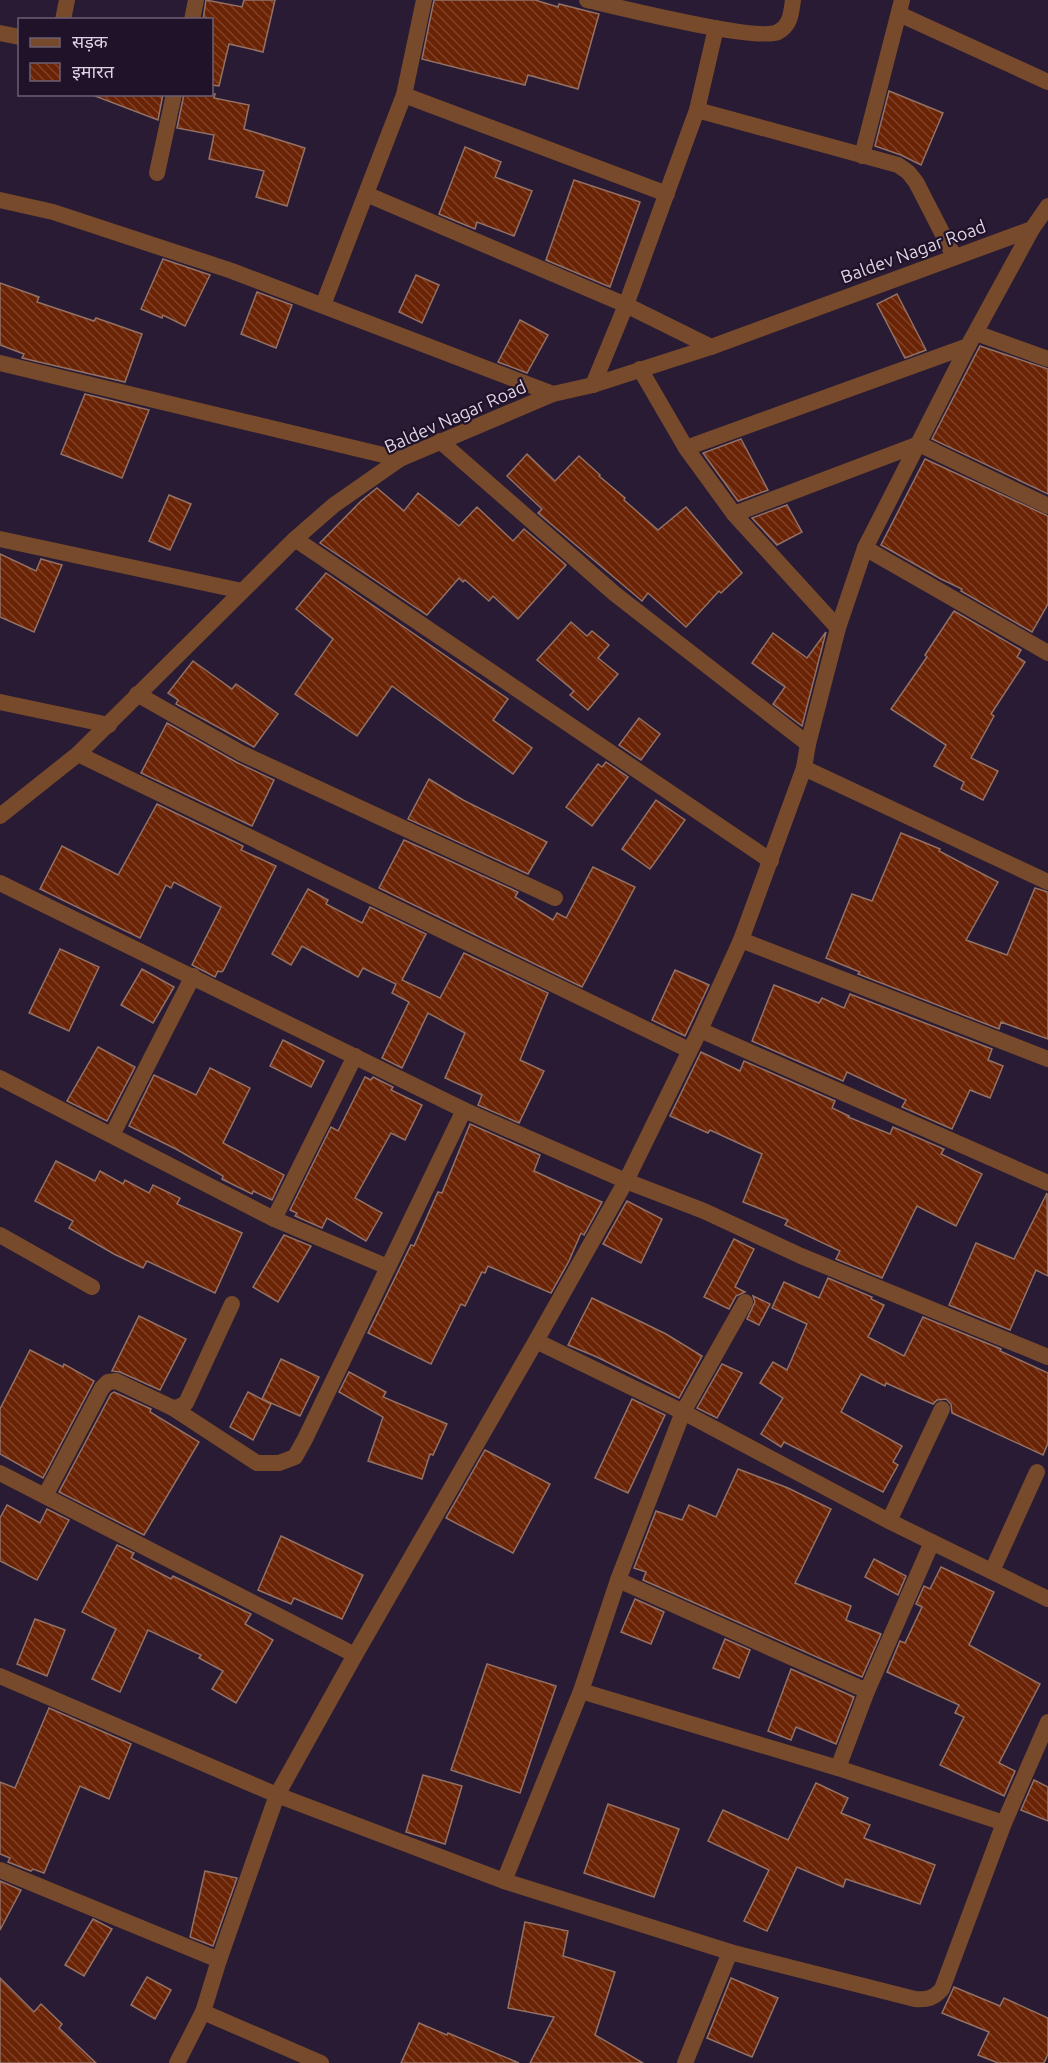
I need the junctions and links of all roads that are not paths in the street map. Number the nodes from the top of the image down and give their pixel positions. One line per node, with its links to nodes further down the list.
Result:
1 (67, 0): 7 (street)
2 (196, 0): 8 (street)
3 (424, 0): 13 (street)
4 (586, 0): 9 (street)
5 (793, 0): 9 (street)
6 (900, 7): 12 (street); 16 (street)
7 (63, 18)
8 (192, 18)
9 (716, 28): 15 (street)
10 (0, 33): 11 (street)
11 (18, 37)
12 (1048, 82)
13 (404, 95): 18 (street); 19 (street)
14 (174, 96): 17 (street)
15 (697, 110): 16 (street); 19 (street)
16 (862, 156): 23 (street)
17 (157, 172)
18 (366, 194): 24 (street); 25 (street)
19 (667, 194): 25 (street)
20 (0, 200): 24 (street)
21 (1048, 206): 22 (street)
22 (1032, 229): 23 (street, Baldev Nagar Road); 26 (street)
23 (954, 256): 27 (street, Baldev Nagar Road)
24 (323, 304): 32 (street)
25 (626, 305): 27 (street); 31 (street)
26 (972, 340): 28 (street); 34 (street); 35 (street)
27 (711, 346): 30 (street, Baldev Nagar Road)
28 (1048, 359)
29 (0, 363): 36 (street)
30 (640, 369): 31 (street, Baldev Nagar Road); 35 (street)
31 (593, 385): 32 (street, Baldev Nagar Road)
32 (554, 394): 33 (street, Baldev Nagar Road)
33 (440, 441): 36 (street, Baldev Nagar Road); 48 (street)
34 (919, 444): 37 (street); 38 (street); 41 (street)
35 (686, 448): 38 (street)
36 (400, 459): 40 (street, Baldev Nagar Road)
37 (1048, 506)
38 (734, 514): 43 (street)
39 (0, 539): 42 (street)
40 (295, 539): 42 (street, Baldev Nagar Road); 52 (street)
41 (865, 548): 43 (street); 44 (street)
42 (242, 591): 45 (street, Baldev Nagar Road)
43 (838, 628): 48 (street)
44 (1048, 652)
45 (137, 694): 47 (street, Baldev Nagar Road); 55 (street)
46 (0, 702): 47 (street)
47 (109, 725): 49 (street, Baldev Nagar Road)
48 (808, 744): 50 (street)
49 (78, 754): 51 (street, Baldev Nagar Road); 59 (street)
50 (804, 768): 52 (street); 53 (street)
51 (0, 816)
52 (771, 861): 56 (street)
53 (1048, 882)
54 (0, 883): 57 (street)
55 (555, 898)
56 (741, 940): 58 (street); 61 (street)
57 (193, 976): 60 (street); 64 (street)
58 (700, 1030): 59 (street); 66 (street)
59 (689, 1050): 65 (street)
60 (354, 1056): 63 (street); 67 (street)
61 (1048, 1059)
62 (0, 1078): 64 (street)
63 (464, 1110): 65 (street); 69 (street)
64 (112, 1134): 67 (street)
65 (626, 1180): 73 (street); 74 (street)
66 (1048, 1183)
67 (274, 1220): 69 (street)
68 (0, 1235): 70 (street)
69 (388, 1267): 75 (street)
70 (92, 1287)
71 (745, 1302): 77 (street)
72 (232, 1304): 75 (street)
73 (536, 1341): 77 (street); 86 (street)
74 (1048, 1357)
75 (173, 1408): 80 (street)
76 (942, 1409): 81 (street)
77 (683, 1412): 81 (street); 84 (street)
78 (1037, 1472): 83 (street)
79 (0, 1473): 80 (street)
80 (45, 1496): 86 (street)
81 (889, 1521): 82 (street)
82 (932, 1542): 83 (street); 88 (street)
83 (992, 1571): 85 (street)
84 (618, 1580): 88 (street); 89 (street)
85 (1048, 1599)
86 (354, 1655): 92 (street)
87 (0, 1676): 92 (street)
88 (867, 1690): 91 (street)
89 (581, 1691): 91 (street); 95 (street)
90 (1048, 1722): 93 (street)
91 (838, 1768): 93 (street)
92 (278, 1795): 95 (street); 97 (street)
93 (1004, 1823): 96 (street)
94 (0, 1870): 97 (street)
95 (504, 1881): 96 (street)
96 (730, 1952): 101 (street)
97 (219, 1960): 98 (street)
98 (203, 2012): 99 (street); 100 (street)
99 (177, 2063)
100 (321, 2063)
101 (685, 2063)

